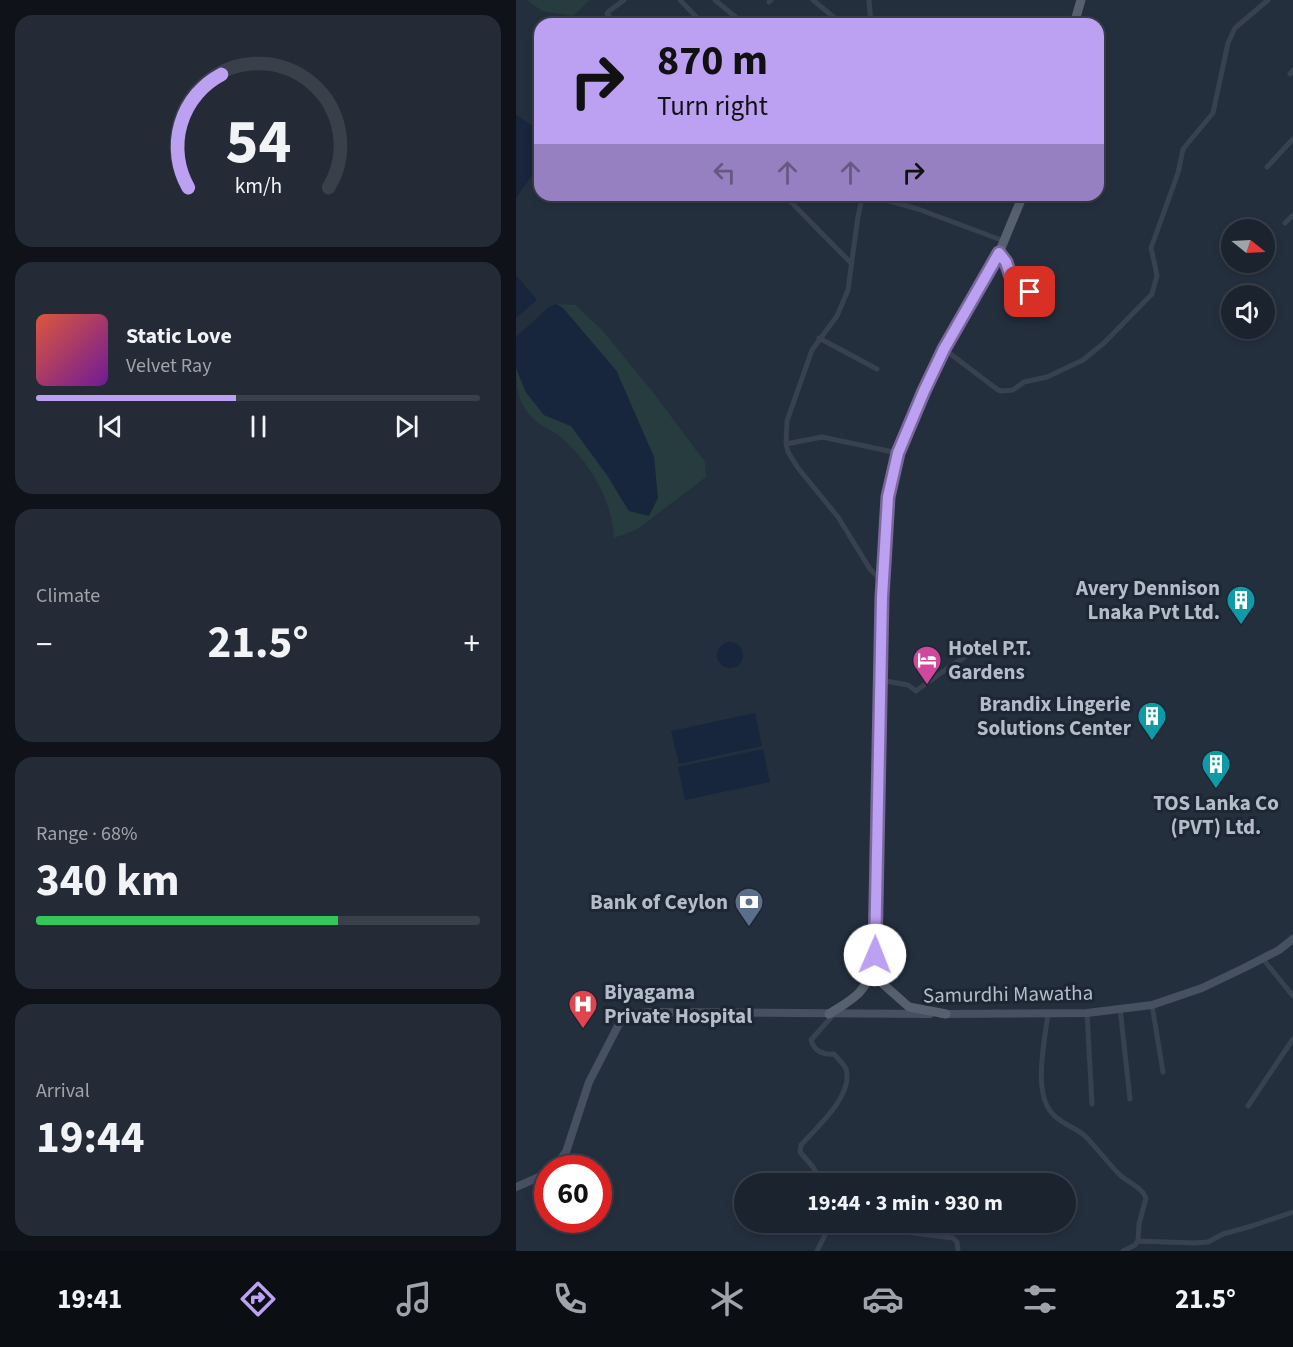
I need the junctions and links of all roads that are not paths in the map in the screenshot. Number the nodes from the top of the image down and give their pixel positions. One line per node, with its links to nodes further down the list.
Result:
1 (624, 0): 8 (street)
2 (680, 0): 9 (street)
3 (715, 0): 10 (street)
4 (813, 0): 11 (street)
5 (869, 0): 12 (street)
6 (1081, 0): 13 (main road)
7 (1268, 0): 27 (street)
8 (611, 18)
9 (697, 18)
10 (737, 18)
11 (835, 18)
12 (870, 18)
13 (1076, 18)
14 (1293, 139): 15 (street)
15 (1268, 167)
16 (790, 201): 24 (street)
17 (865, 201): 24 (street)
18 (888, 201): 22 (street)
19 (1021, 201): 22 (main road)
20 (1293, 214): 21 (street)
21 (1285, 223)
22 (1004, 241): 23 (main road)
23 (999, 253): 25 (street); 27 (main road)
24 (851, 263): 26 (street)
25 (1037, 283)
26 (819, 338): 28 (street); 29 (street)
27 (944, 349): 30 (main road)
28 (877, 369)
29 (786, 444): 30 (street); 31 (street)
30 (898, 453): 31 (main road)
31 (883, 582): 33 (main road)
32 (983, 646): 33 (street)
33 (880, 680): 36 (main road)
34 (1293, 939): 35 (main road, Samurdhi Mawatha)
35 (1263, 959): 37 (street); 38 (main road, Samurdhi Mawatha)
36 (875, 963): 42 (main road); 43 (main road)
37 (1293, 996)
38 (1152, 1005): 39 (main road, Samurdhi Mawatha); 45 (street)
39 (1120, 1008): 41 (main road, Samurdhi Mawatha); 46 (street)
40 (1048, 1013): 41 (main road, Samurdhi Mawatha); 43 (main road, Samurdhi Mawatha); 56 (street)
41 (1087, 1013): 47 (street)
42 (831, 1014): 43 (main road, Samurdhi Mawatha); 49 (main road, Samurdhi Mawatha); 50 (street)
43 (946, 1014)
44 (1293, 1039): 48 (street)
45 (1163, 1071)
46 (1130, 1100)
47 (1092, 1104)
48 (1248, 1106)
49 (564, 1155)
50 (816, 1173)
51 (534, 1179): 52 (main road)
52 (516, 1187)
53 (1293, 1212): 56 (street)
54 (826, 1233): 57 (street)
55 (913, 1233): 58 (street)
56 (1138, 1241): 59 (street)
57 (817, 1251)
58 (958, 1251)
59 (1123, 1251)

